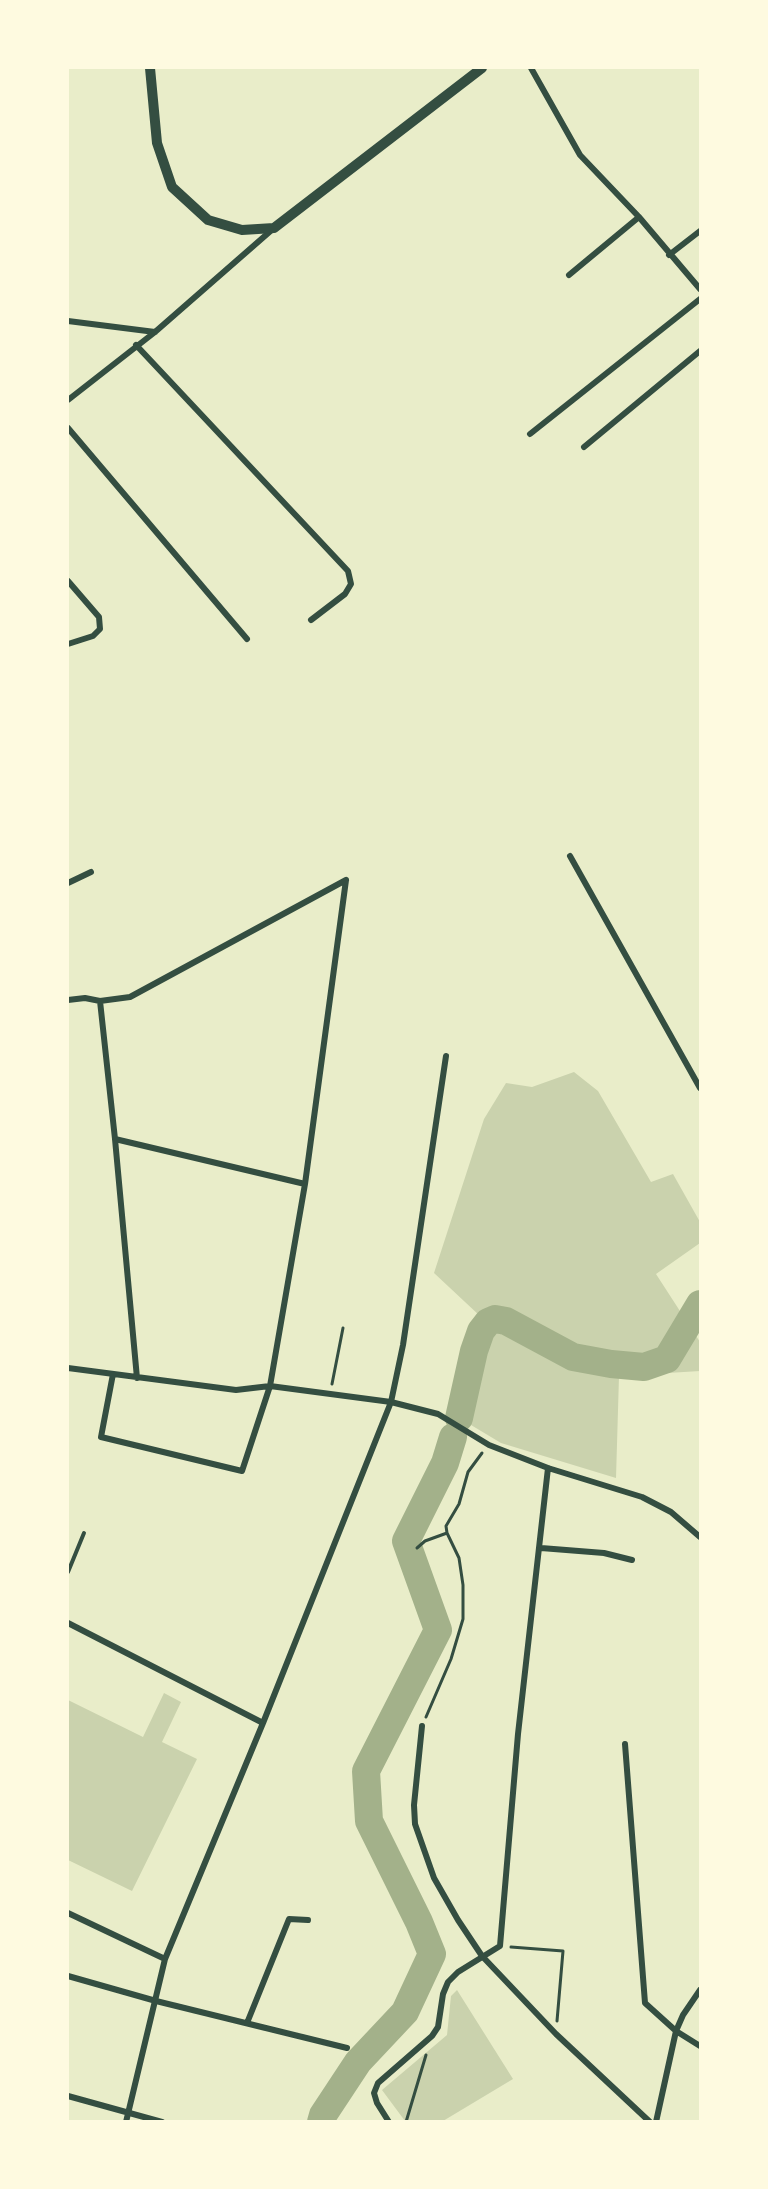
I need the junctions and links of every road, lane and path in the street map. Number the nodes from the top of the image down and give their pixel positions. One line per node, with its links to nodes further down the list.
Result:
1 (150, 68): 5 (main road)
2 (482, 68): 5 (main road)
3 (531, 68): 4 (street)
4 (639, 217): 7 (street); 8 (street)
5 (274, 228): 12 (street)
6 (700, 231): 7 (street)
7 (669, 255): 9 (street)
8 (569, 274)
9 (700, 290)
10 (700, 299): 17 (street)
11 (68, 321): 12 (street)
12 (155, 332): 13 (street)
13 (136, 345): 15 (street); 20 (street)
14 (700, 351): 18 (street)
15 (68, 400)
16 (68, 428): 21 (street)
17 (530, 434)
18 (584, 447)
19 (68, 581): 22 (street)
20 (311, 620)
21 (248, 639)
22 (68, 644)
23 (570, 856): 29 (street)
24 (91, 872): 25 (street)
25 (68, 883)
26 (68, 1000): 27 (street)
27 (100, 1001): 30 (street); 31 (street)
28 (446, 1056): 38 (street)
29 (700, 1088)
30 (115, 1139): 31 (street); 35 (street)
31 (305, 1184): 36 (street)
32 (343, 1328): 37 (path)
33 (68, 1368): 34 (street)
34 (113, 1374): 35 (street); 36 (street)
35 (137, 1377): 36 (street)
36 (270, 1386): 37 (street)
37 (329, 1394): 38 (street)
38 (391, 1402): 39 (street); 49 (street)
39 (489, 1445): 40 (street); 42 (path)
40 (548, 1468): 43 (street); 45 (street)
41 (84, 1533): 47 (lane)
42 (447, 1533): 44 (path); 50 (path)
43 (700, 1537)
44 (417, 1548)
45 (541, 1548): 46 (street); 54 (street)
46 (632, 1560)
47 (68, 1572)
48 (68, 1623): 49 (street)
49 (263, 1723): 56 (street)
50 (422, 1726): 55 (street)
51 (625, 1744): 61 (street)
52 (68, 1913): 56 (street)
53 (308, 1920): 60 (street)
54 (500, 1946): 55 (street); 62 (path)
55 (482, 1956): 62 (street); 63 (street)
56 (165, 1959): 59 (street)
57 (68, 1976): 59 (street)
58 (700, 1990): 61 (street)
59 (156, 2001): 60 (street); 67 (street)
60 (247, 2023): 65 (street)
61 (676, 2031): 64 (street); 73 (street)
62 (556, 2034): 72 (street)
63 (432, 2036): 70 (street); 71 (path)
64 (700, 2046)
65 (347, 2048)
66 (68, 2096): 67 (street)
67 (129, 2112): 68 (street); 69 (street)
68 (126, 2121)
69 (162, 2121)
70 (390, 2121)
71 (406, 2121)
72 (650, 2121)
73 (656, 2121)

